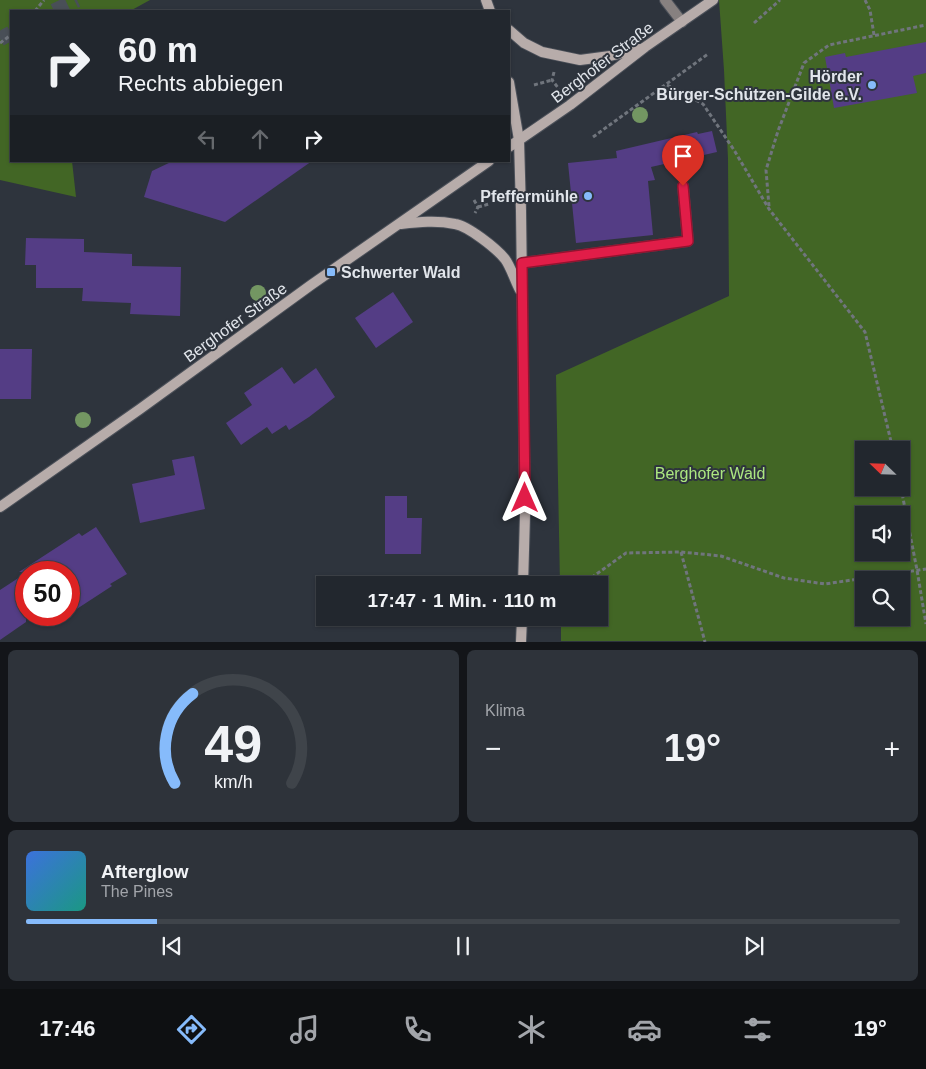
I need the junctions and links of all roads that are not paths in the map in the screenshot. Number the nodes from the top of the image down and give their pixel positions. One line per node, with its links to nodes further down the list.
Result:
1 (665, 0): 3 (lane)
2 (713, 0): 3 (main road, Berghofer Straße)
3 (682, 22): 5 (main road, Berghofer Straße)
4 (510, 31): 5 (main road)
5 (645, 47): 7 (main road, Berghofer Straße)
6 (510, 88): 7 (main road)
7 (519, 140): 8 (main road, Berghofer Straße); 12 (main road)
8 (510, 146)
9 (488, 162): 11 (main road, Berghofer Straße)
10 (683, 186): 12 (lane)
11 (400, 224): 13 (main road); 14 (main road, Berghofer Straße)
12 (522, 263): 13 (main road)
13 (522, 293): 15 (main road)
14 (0, 507)
15 (523, 576)
16 (522, 626): 17 (main road)
17 (521, 642)

